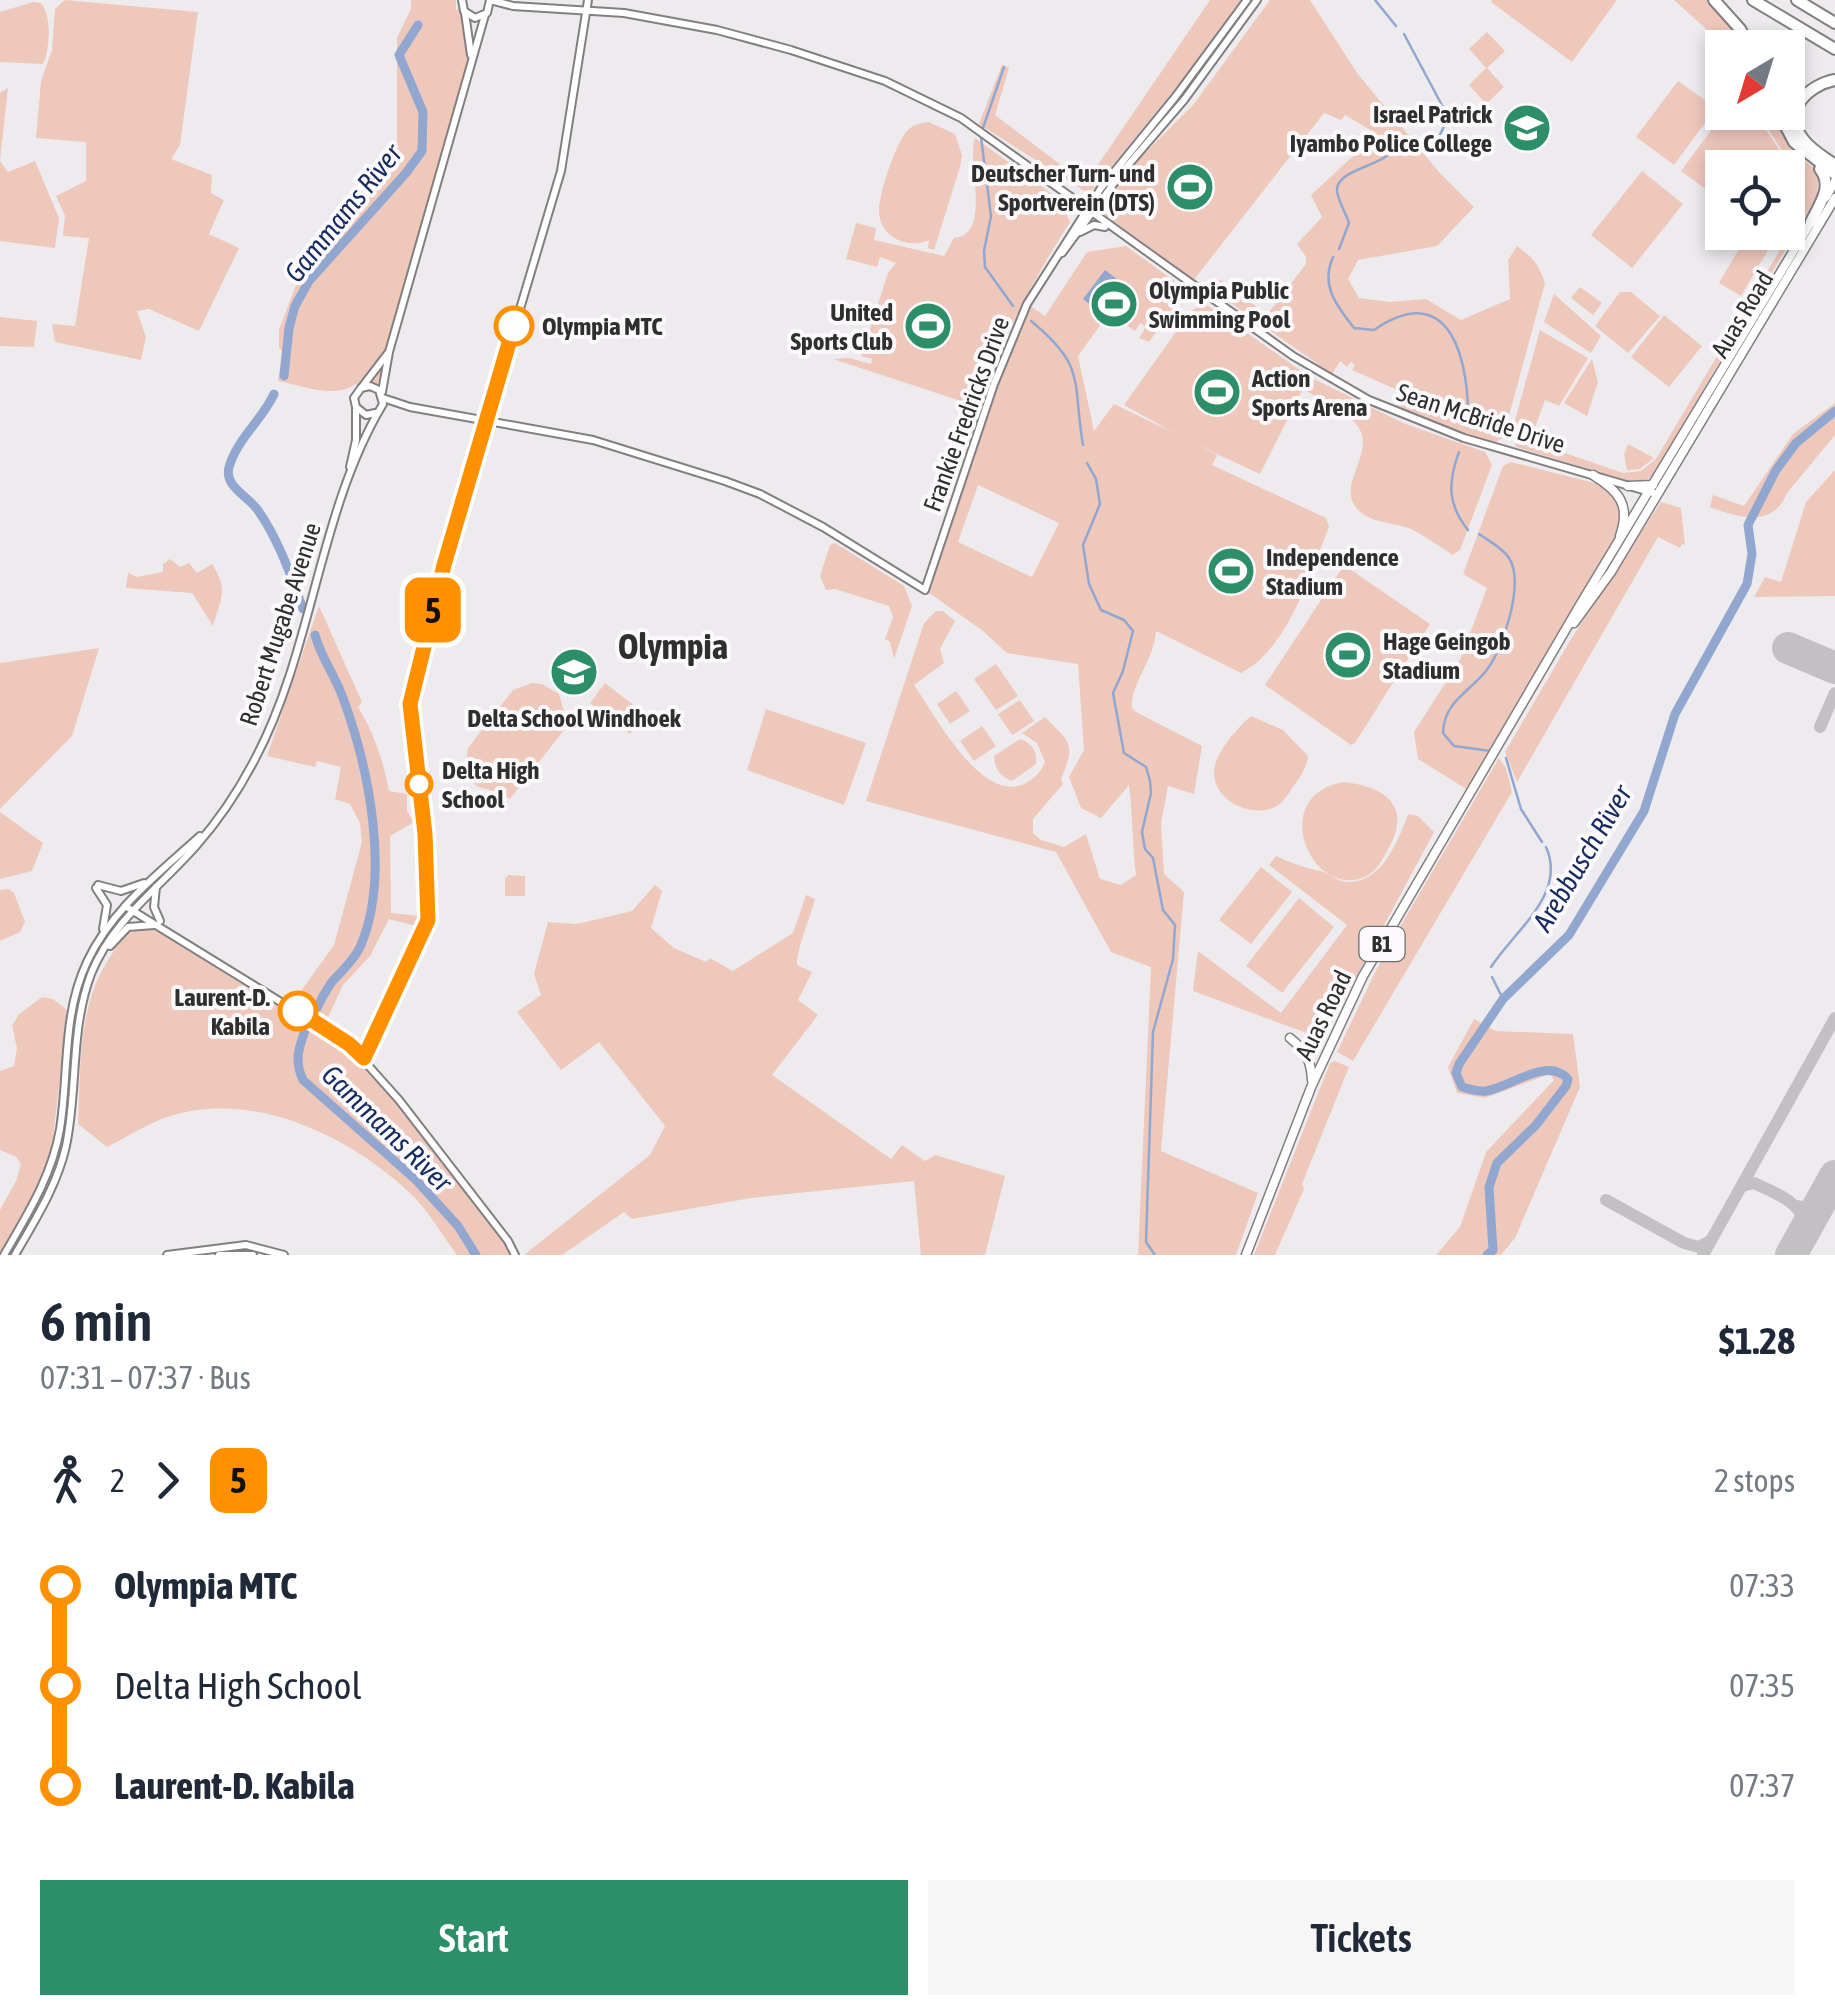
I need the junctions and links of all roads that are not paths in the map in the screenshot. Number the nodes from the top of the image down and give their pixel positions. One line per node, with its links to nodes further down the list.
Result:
1 (462, 0): 11 (main road)
2 (490, 0): 9 (main road, Sean McBride Drive); 12 (main road)
3 (588, 0): 10 (main road)
4 (1247, 0): 25 (main road)
5 (1257, 0): 25 (main road)
6 (1714, 0): 14 (highway)
7 (1753, 0): 15 (highway)
8 (1797, 0): 13 (highway)
9 (513, 6): 10 (main road, Sean McBride Drive); 12 (main road, Sean McBride Drive)
10 (587, 11): 21 (main road, Sean McBride Drive); 36 (main road)
11 (465, 13): 12 (main road, Sean McBride Drive); 16 (main road)
12 (487, 13): 16 (main road)
13 (1835, 24)
14 (1736, 30)
15 (1835, 49)
16 (472, 61): 30 (main road)
17 (1835, 80): 20 (highway)
18 (1785, 130): 19 (highway)
19 (1812, 159): 22 (highway); 26 (highway)
20 (1835, 165)
21 (1030, 166): 23 (main road, Sean McBride Drive); 25 (main road, Sean McBride Drive)
22 (1835, 178): 26 (main road, Auas Road / B1)
23 (1070, 198): 25 (main road, Sean McBride Drive); 28 (main road)
24 (1835, 198): 40 (main road, Auas Road / B1)
25 (1089, 210): 27 (main road, Sean McBride Drive); 28 (main road, Frankie Fredricks Drive); 29 (main road, Sean McBride Drive)
26 (1811, 222): 40 (main road, Auas Road / B1)
27 (1112, 229): 28 (main road); 29 (main road, Sean McBride Drive)
28 (1073, 233): 36 (main road, Frankie Fredricks Drive)
29 (1153, 256): 37 (main road, Sean McBride Drive)
30 (389, 352): 31 (main road); 32 (main road)
31 (361, 388): 32 (main road); 34 (main road)
32 (382, 396): 33 (main road); 35 (main road)
33 (410, 406): 35 (main road); 36 (main road)
34 (356, 407): 35 (main road); 38 (main road, Robert Mugabe Avenue)
35 (378, 410): 38 (main road, Robert Mugabe Avenue)
36 (486, 419): 51 (main road)
37 (1594, 475): 39 (main road, Sean McBride Drive); 41 (main road)
38 (347, 482): 43 (main road, Robert Mugabe Avenue)
39 (1628, 486): 40 (main road)
40 (1653, 490): 41 (main road, Auas Road / B1); 42 (main road, Auas Road / B1)
41 (1610, 558): 42 (main road, Auas Road / B1)
42 (1554, 651): 52 (main road, Auas Road / B1)
43 (212, 826): 44 (main road, Robert Mugabe Avenue); 45 (main road, Robert Mugabe Avenue)
44 (148, 880): 46 (main road, Robert Mugabe Avenue); 48 (main road)
45 (156, 886): 46 (main road, Robert Mugabe Avenue); 47 (main road)
46 (130, 907): 47 (main road); 48 (main road, Robert Mugabe Avenue); 49 (main road, Robert Mugabe Avenue)
47 (160, 924): 49 (main road); 51 (main road)
48 (96, 944): 53 (main road, Robert Mugabe Avenue)
49 (94, 968): 54 (main road, Robert Mugabe Avenue)
50 (1290, 1038): 52 (main road)
51 (364, 1058): 59 (main road)
52 (1312, 1085): 60 (main road, Auas Road / B1)
53 (4, 1255)
54 (16, 1255)
55 (168, 1255): 58 (main road)
56 (219, 1255): 57 (main road)
57 (253, 1255)
58 (284, 1255)
59 (515, 1255)
60 (1246, 1255)

